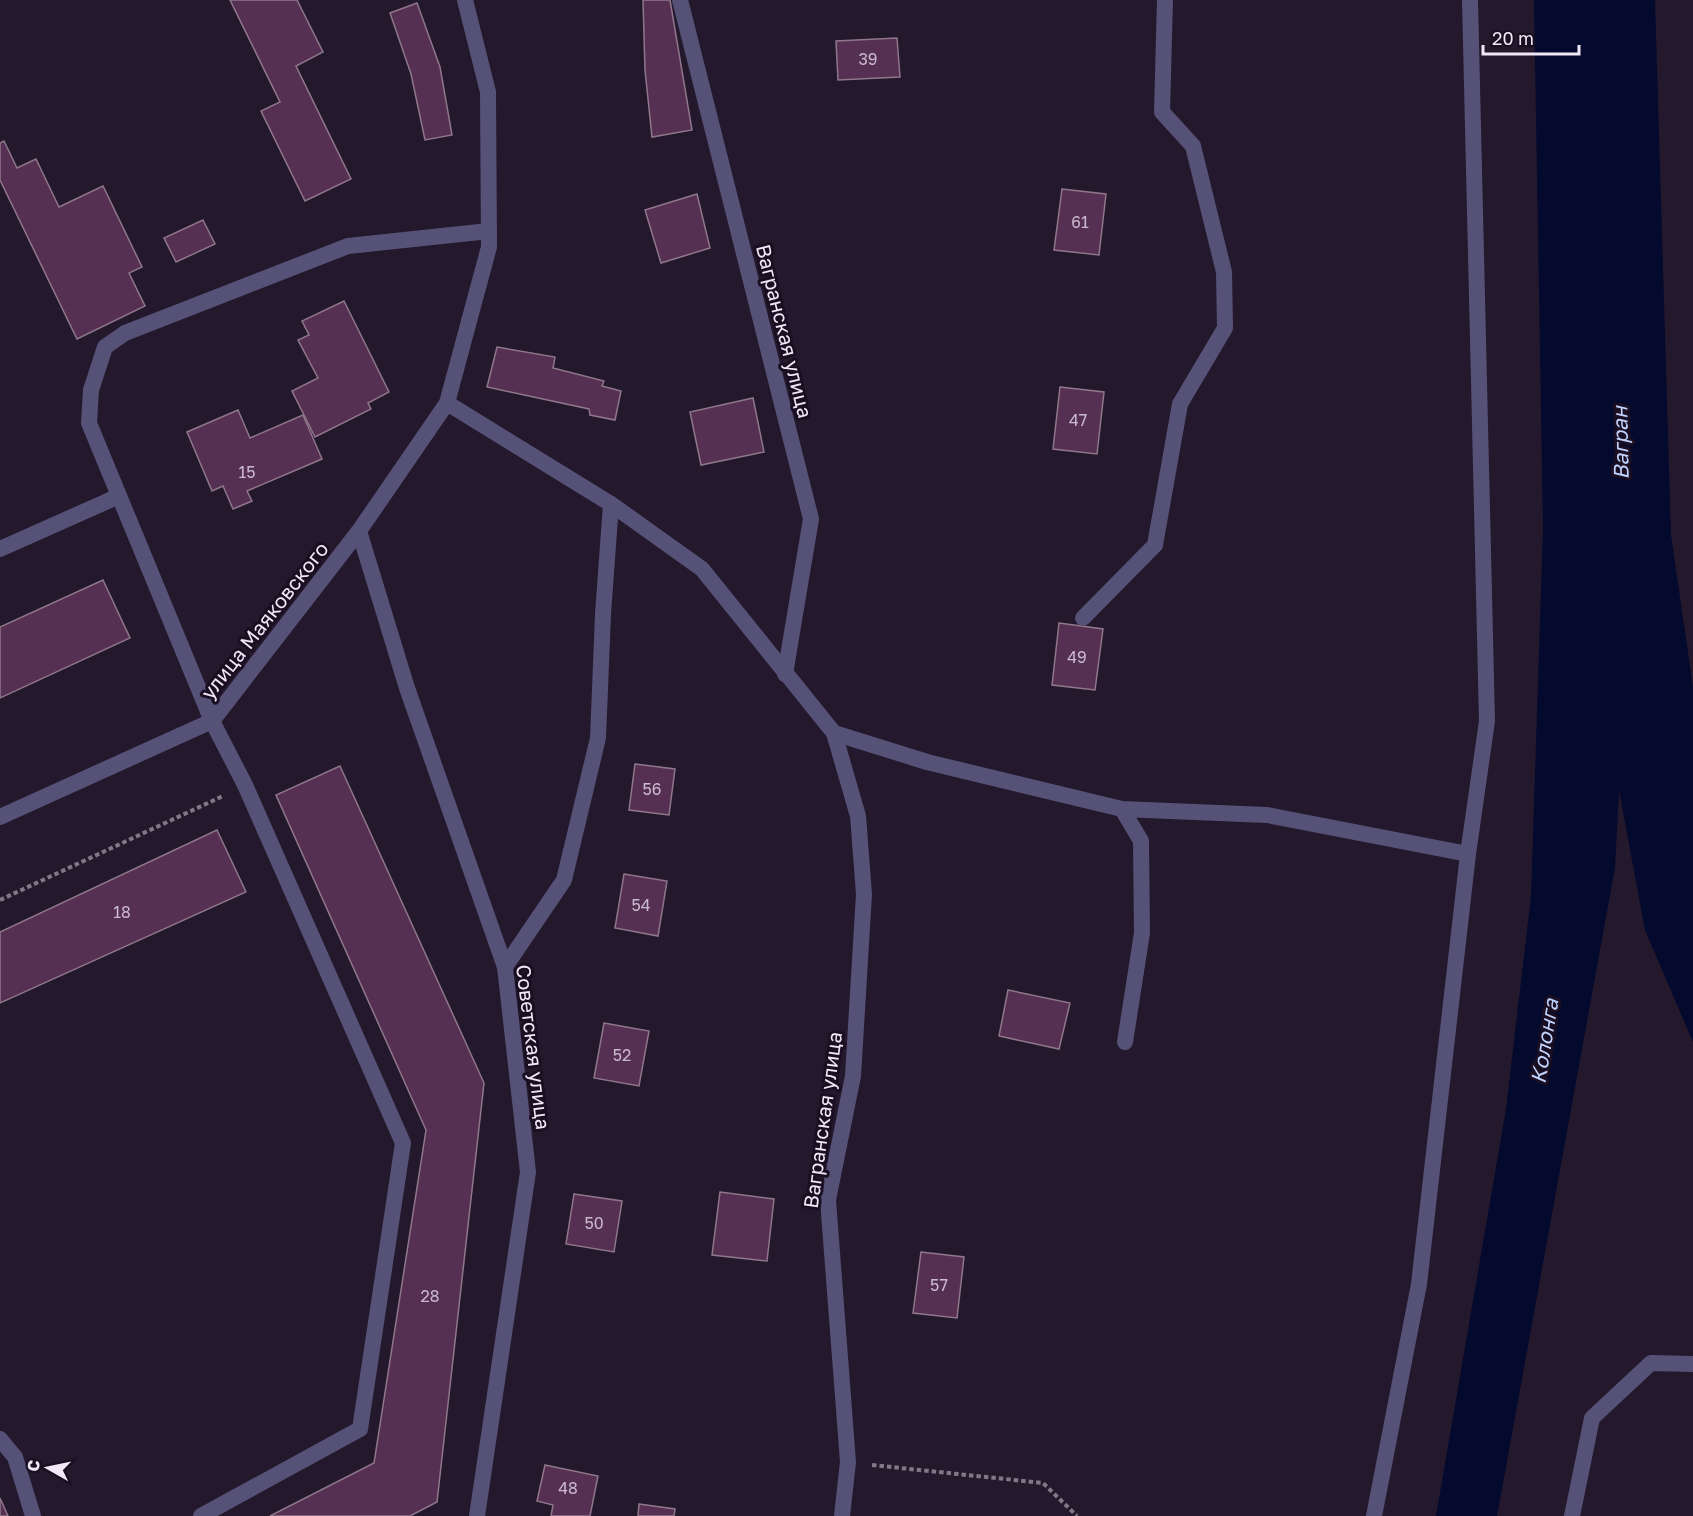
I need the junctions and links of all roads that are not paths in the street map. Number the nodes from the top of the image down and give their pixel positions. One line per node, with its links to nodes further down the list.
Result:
1 (465, 0): 5 (street, улица Маяковского)
2 (680, 0): 12 (street, Вагранская улица)
3 (1165, 0): 11 (street)
4 (1470, 0): 17 (street)
5 (489, 231): 6 (street, улица Маяковского); 7 (street)
6 (447, 404): 8 (street); 9 (street, улица Маяковского)
7 (119, 496): 10 (street); 13 (street)
8 (611, 504): 12 (street); 18 (street)
9 (359, 531): 13 (street, улица Маяковского); 18 (street, Советская улица)
10 (0, 549)
11 (1083, 618)
12 (785, 674): 14 (street)
13 (212, 721): 16 (street, улица Маяковского); 23 (street)
14 (834, 733): 15 (street); 25 (street, Вагранская улица)
15 (1122, 809): 17 (street); 19 (street)
16 (0, 817)
17 (1468, 854): 26 (street)
18 (505, 967): 24 (street, Советская улица)
19 (1125, 1042)
20 (1693, 1364): 27 (street)
21 (0, 1440): 22 (street)
22 (33, 1516)
23 (201, 1516)
24 (476, 1516)
25 (842, 1516)
26 (1374, 1516)
27 (1572, 1516)

